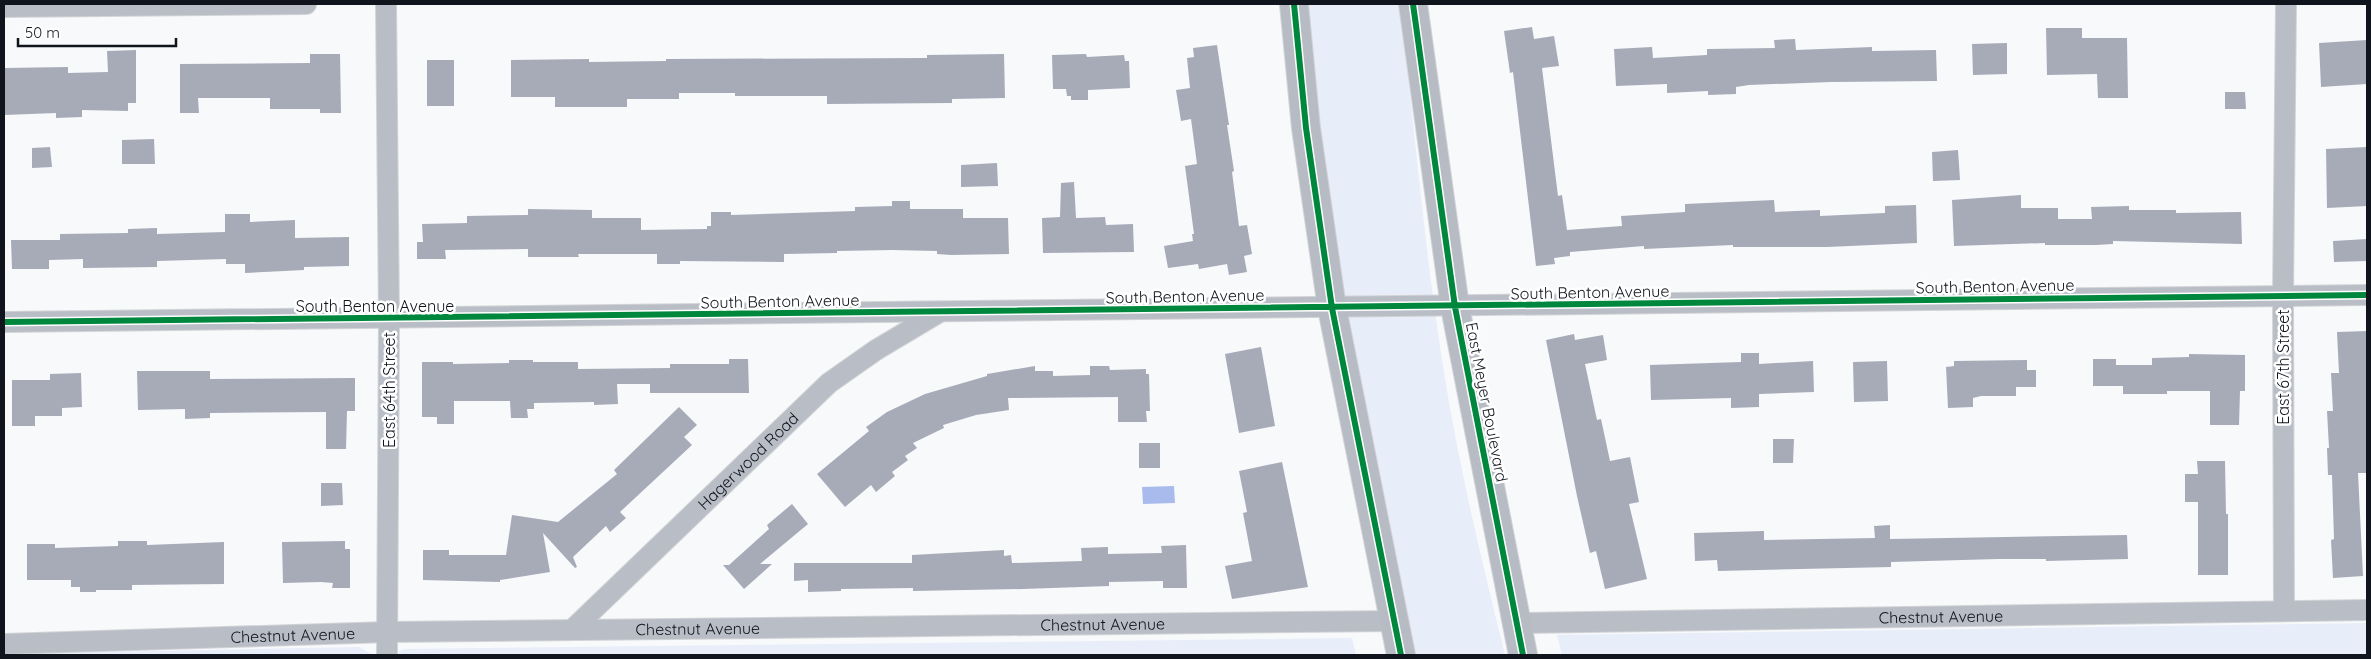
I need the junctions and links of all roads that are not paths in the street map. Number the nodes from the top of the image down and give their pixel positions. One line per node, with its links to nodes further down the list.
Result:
1 (306, 4): 6 (street)
2 (386, 4): 12 (street, East 64th Street)
3 (1294, 4): 10 (main road)
4 (1413, 4): 9 (main road, East Meyer Boulevard)
5 (2286, 4): 8 (street, East 67th Street)
6 (4, 6)
7 (2367, 295): 8 (street, South Benton Avenue)
8 (2283, 296): 9 (street, South Benton Avenue); 14 (street, East 67th Street)
9 (1455, 307): 10 (street, South Benton Avenue); 17 (main road, East Meyer Boulevard)
10 (1332, 308): 11 (street, South Benton Avenue); 16 (main road)
11 (939, 313): 12 (street, South Benton Avenue); 18 (street, Hagerwood Road)
12 (389, 319): 13 (street, South Benton Avenue); 19 (street, East 64th Street)
13 (4, 322)
14 (2284, 610): 15 (street, Chestnut Avenue); 17 (street, Chestnut Avenue)
15 (2367, 610)
16 (1393, 621): 18 (street, Chestnut Avenue); 22 (main road)
17 (1516, 623): 23 (main road, East Meyer Boulevard)
18 (572, 630): 19 (street, Chestnut Avenue)
19 (388, 632): 20 (street, Chestnut Avenue); 21 (street, East 64th Street)
20 (4, 644)
21 (387, 655)
22 (1401, 655)
23 (1523, 655)

